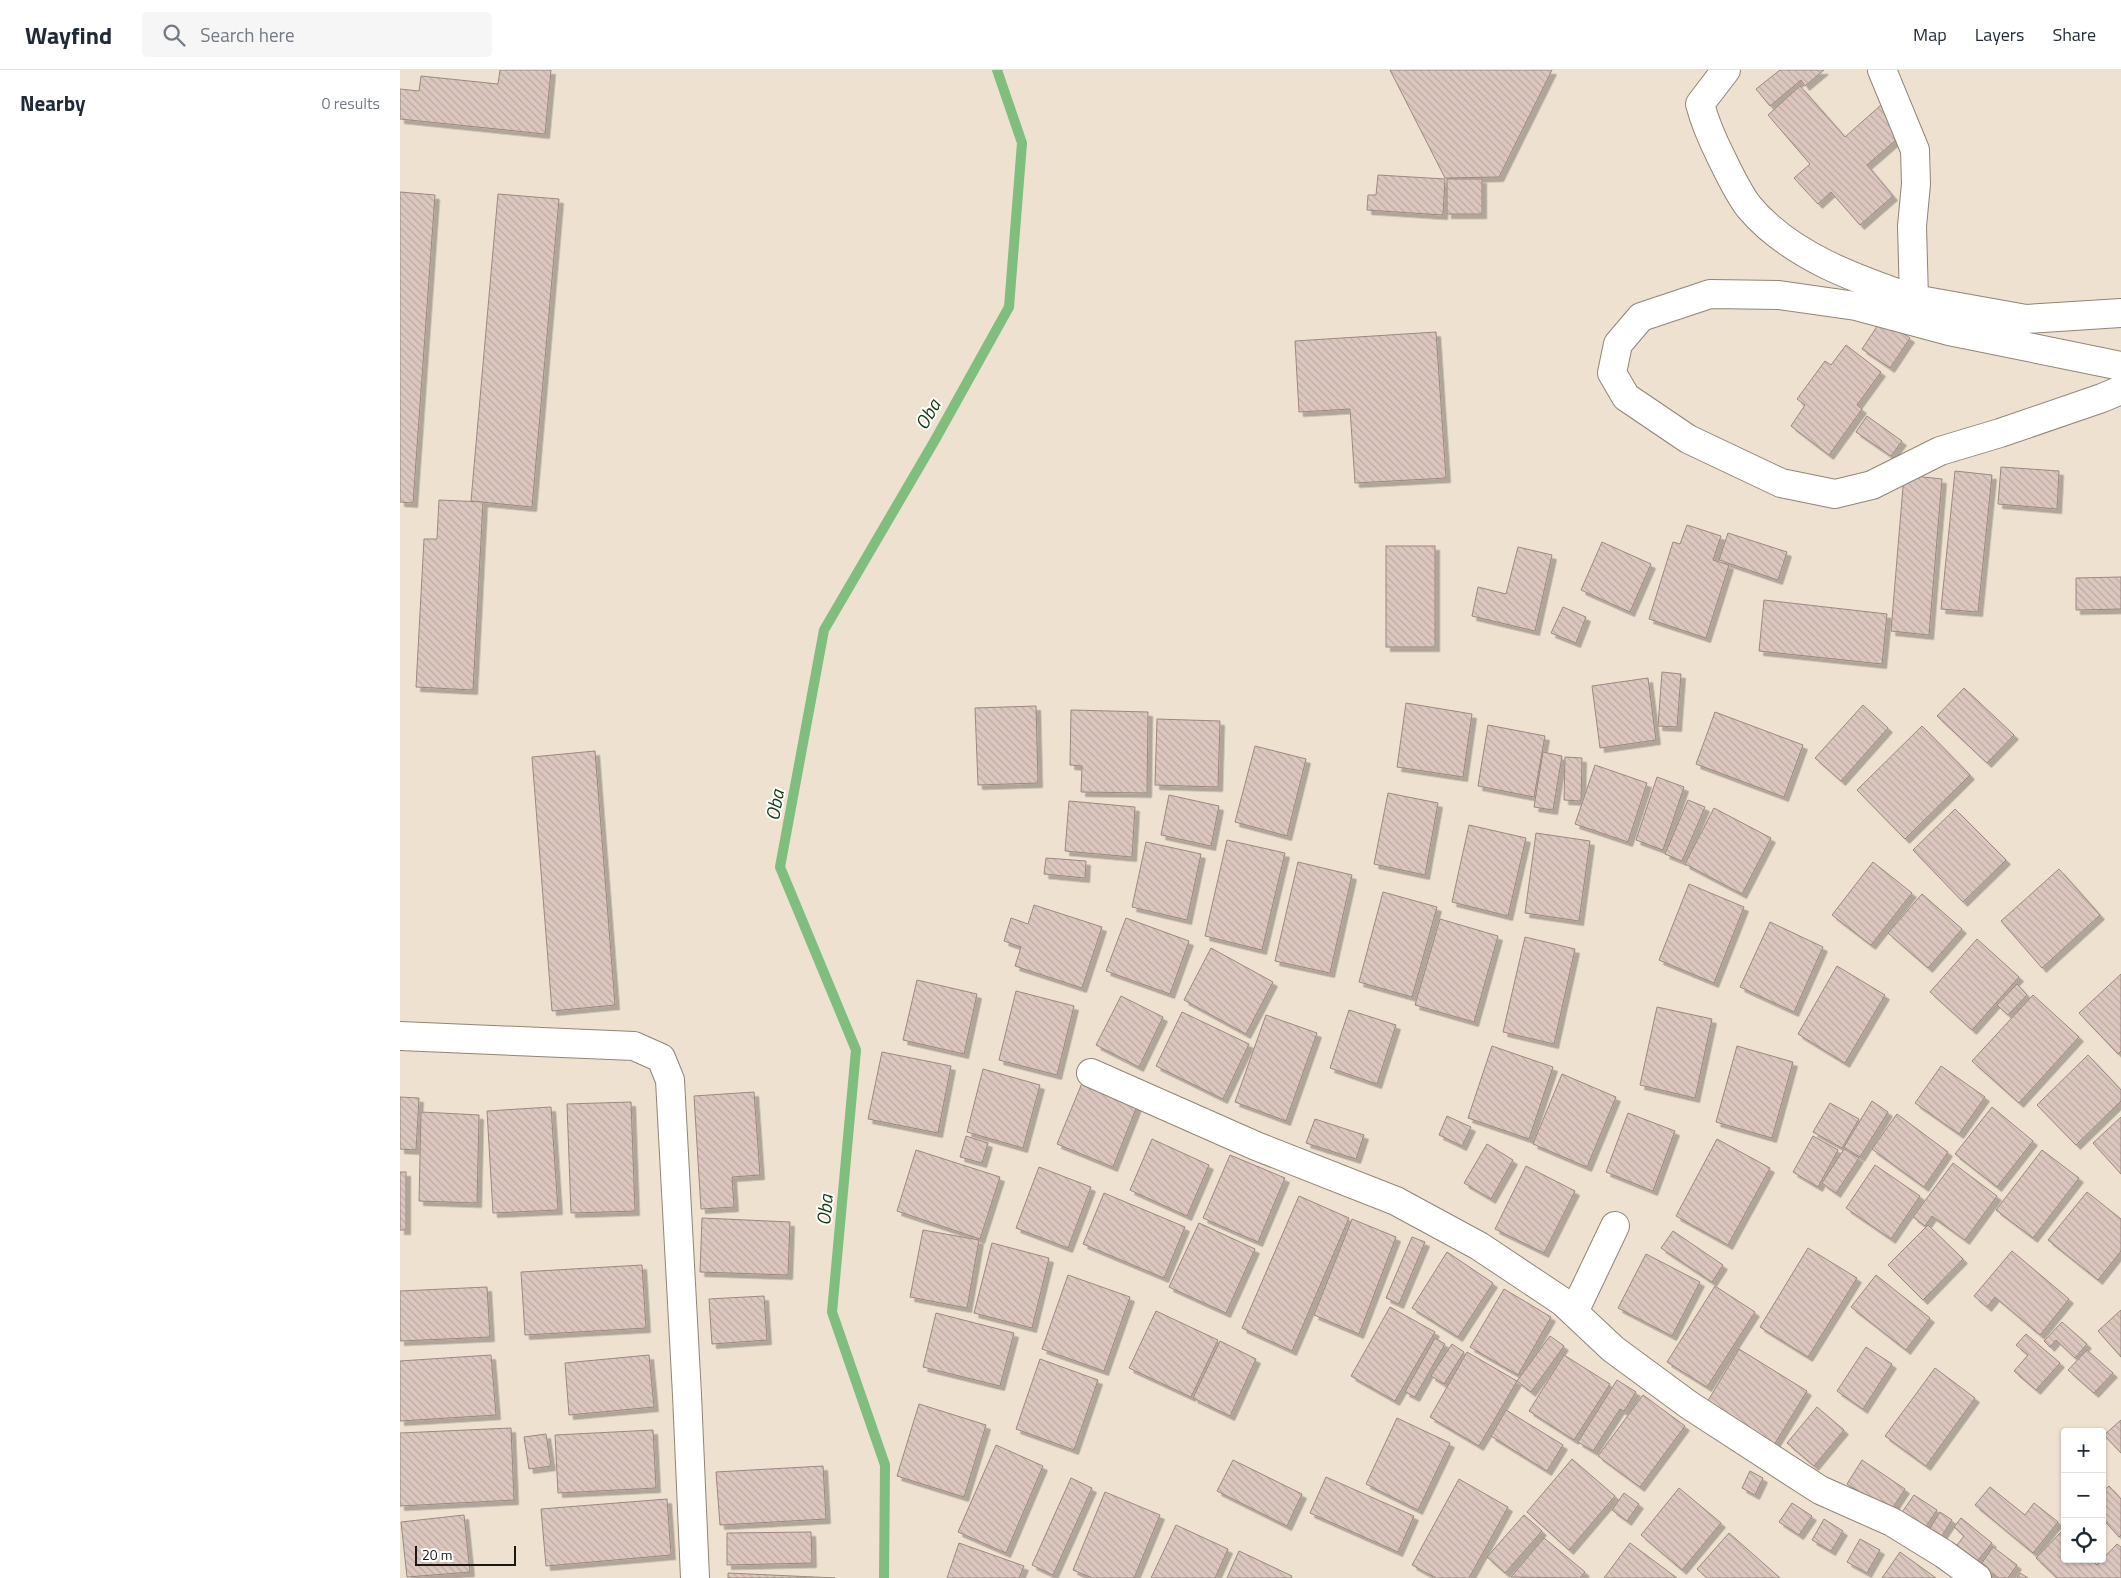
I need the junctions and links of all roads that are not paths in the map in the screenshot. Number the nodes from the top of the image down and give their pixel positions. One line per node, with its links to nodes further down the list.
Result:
1 (1726, 70): 3 (street)
2 (1882, 70): 3 (street)
3 (1914, 299): 4 (street)
4 (2121, 313)
5 (2121, 366): 6 (street)
6 (2121, 390)
7 (400, 1036): 11 (street)
8 (1091, 1073): 10 (street)
9 (1615, 1226): 10 (street)
10 (1574, 1312): 12 (street)
11 (694, 1578)
12 (1977, 1578)

